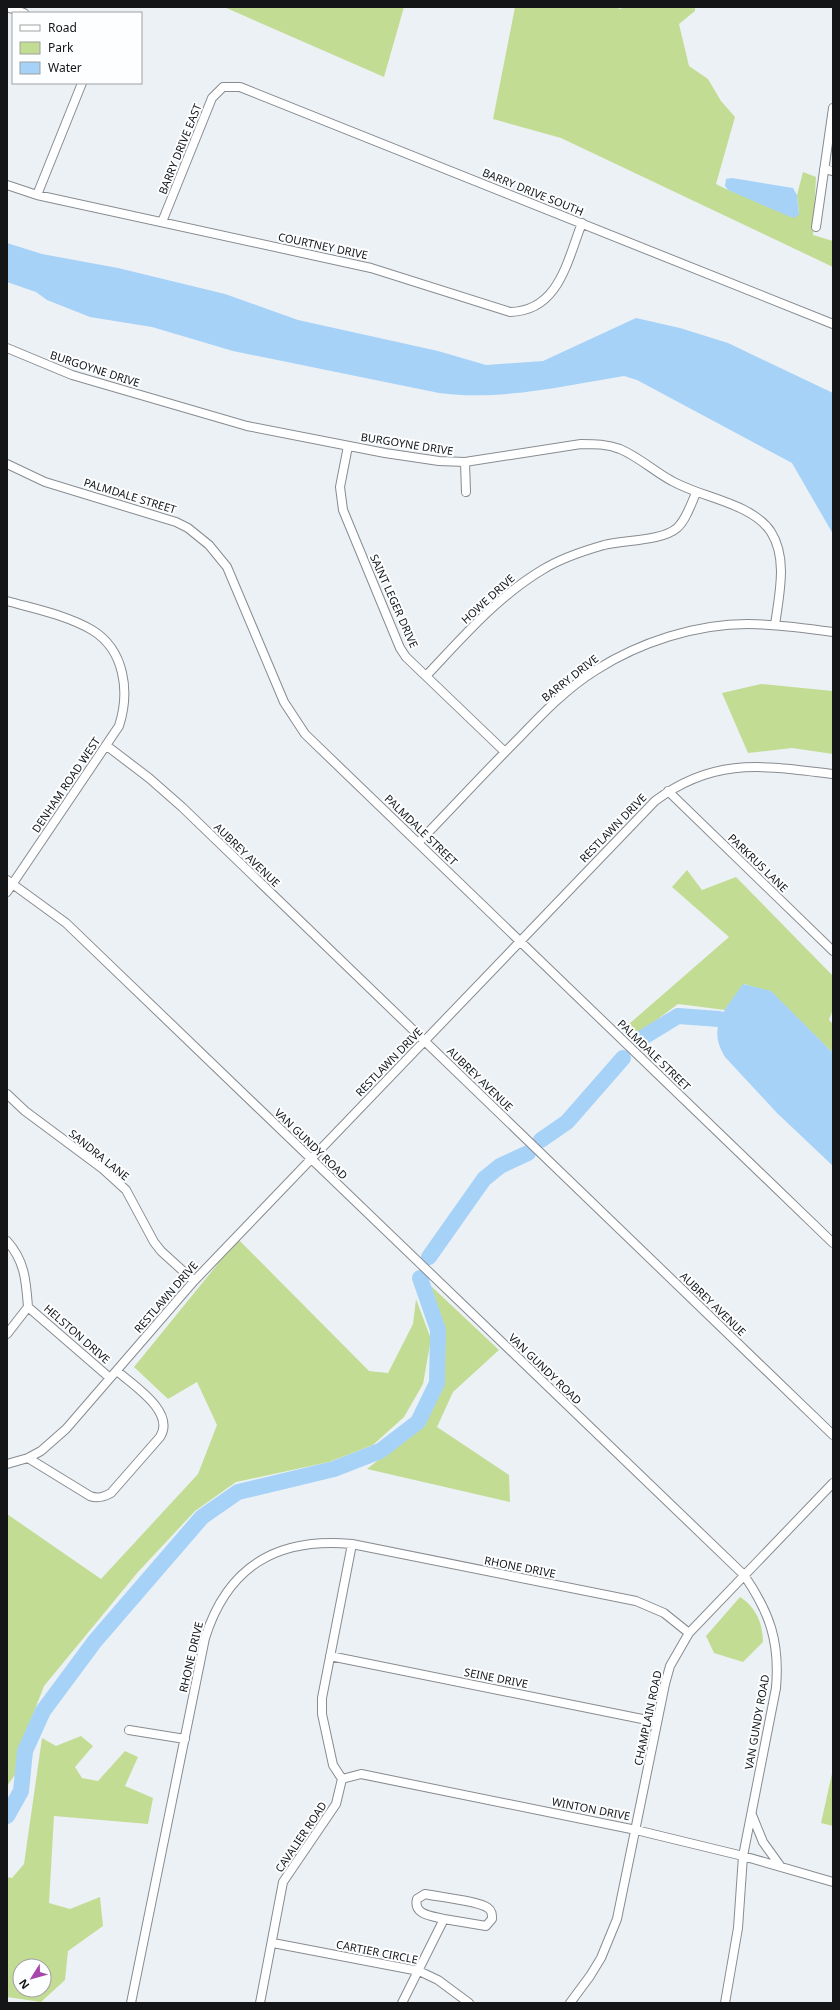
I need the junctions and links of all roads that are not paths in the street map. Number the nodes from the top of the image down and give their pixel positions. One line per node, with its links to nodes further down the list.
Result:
1 (7, 7): 2 (street)
2 (21, 12)
3 (82, 84): 9 (street)
4 (223, 87): 10 (street, BARRY DRIVE EAST); 11 (street, BARRY DRIVE SOUTH)
5 (833, 108): 6 (street)
6 (824, 169): 7 (street); 12 (street)
7 (833, 171)
8 (7, 185): 9 (street, COURTNEY DRIVE)
9 (37, 195): 10 (street, COURTNEY DRIVE)
10 (162, 222): 11 (street, COURTNEY DRIVE)
11 (582, 223): 13 (street, BARRY DRIVE SOUTH)
12 (816, 227)
13 (833, 324)
14 (7, 348): 15 (street, BURGOYNE DRIVE)
15 (348, 446): 16 (street, BURGOYNE DRIVE); 23 (street, SAINT LEGER DRIVE)
16 (465, 462): 18 (street); 19 (street, BURGOYNE DRIVE)
17 (7, 464): 28 (street, PALMDALE STREET)
18 (466, 492)
19 (696, 493): 21 (street, BURGOYNE DRIVE); 23 (street, HOWE DRIVE)
20 (7, 601): 24 (street, DENHAM ROAD WEST)
21 (775, 625): 22 (street, BARRY DRIVE); 25 (street, BARRY DRIVE)
22 (833, 632)
23 (426, 676): 25 (street, SAINT LEGER DRIVE)
24 (107, 746): 29 (street, DENHAM ROAD WEST); 33 (street, AUBREY AVENUE)
25 (505, 752): 28 (street, BARRY DRIVE)
26 (833, 774): 27 (street, RESTLAWN DRIVE)
27 (668, 791): 31 (street, RESTLAWN DRIVE); 32 (street, PARKRUS LANE)
28 (418, 843): 31 (street, PALMDALE STREET)
29 (10, 882): 30 (street, DENHAM ROAD WEST); 35 (street, VAN GUNDY ROAD)
30 (7, 892)
31 (520, 941): 33 (street, RESTLAWN DRIVE); 37 (street, PALMDALE STREET)
32 (833, 951)
33 (424, 1041): 35 (street, RESTLAWN DRIVE); 43 (street, AUBREY AVENUE)
34 (7, 1094): 38 (street, SANDRA LANE)
35 (311, 1158): 38 (street, RESTLAWN DRIVE); 48 (street, VAN GUNDY ROAD)
36 (7, 1241): 39 (street, HELSTON DRIVE)
37 (833, 1243)
38 (194, 1281): 41 (street, RESTLAWN DRIVE)
39 (28, 1307): 40 (street); 42 (street, HELSTON DRIVE)
40 (7, 1334)
41 (117, 1371): 42 (street, RESTLAWN DRIVE); 44 (street)
42 (110, 1378): 44 (street, RESTLAWN DRIVE)
43 (833, 1435)
44 (28, 1458): 45 (street, RESTLAWN DRIVE)
45 (7, 1464)
46 (833, 1484): 48 (street, CHAMPLAIN ROAD)
47 (352, 1544): 49 (street, RHONE DRIVE); 50 (street); 53 (street, RHONE DRIVE)
48 (744, 1575): 49 (street, CHAMPLAIN ROAD); 55 (street, VAN GUNDY ROAD)
49 (689, 1633): 51 (street, CHAMPLAIN ROAD)
50 (330, 1656): 51 (street, SEINE DRIVE); 54 (street)
51 (657, 1722): 56 (street, CHAMPLAIN ROAD)
52 (129, 1730): 53 (street)
53 (185, 1739): 63 (street, RHONE DRIVE)
54 (342, 1779): 56 (street, WINTON DRIVE); 61 (street, CAVALIER ROAD)
55 (751, 1812): 57 (street, VAN GUNDY ROAD); 58 (street)
56 (636, 1830): 57 (street, WINTON DRIVE); 67 (street, CHAMPLAIN ROAD)
57 (743, 1856): 58 (street, WINTON DRIVE); 68 (street, VAN GUNDY ROAD)
58 (781, 1867): 59 (street, WINTON DRIVE)
59 (833, 1882)
60 (444, 1919): 60 (street); 62 (street)
61 (272, 1943): 62 (street, CARTIER CIRCLE); 64 (street, CAVALIER ROAD)
62 (418, 1971): 65 (street); 66 (street, CARTIER CIRCLE)
63 (131, 2003)
64 (260, 2003)
65 (402, 2003)
66 (469, 2003)
67 (570, 2003)
68 (725, 2003)

